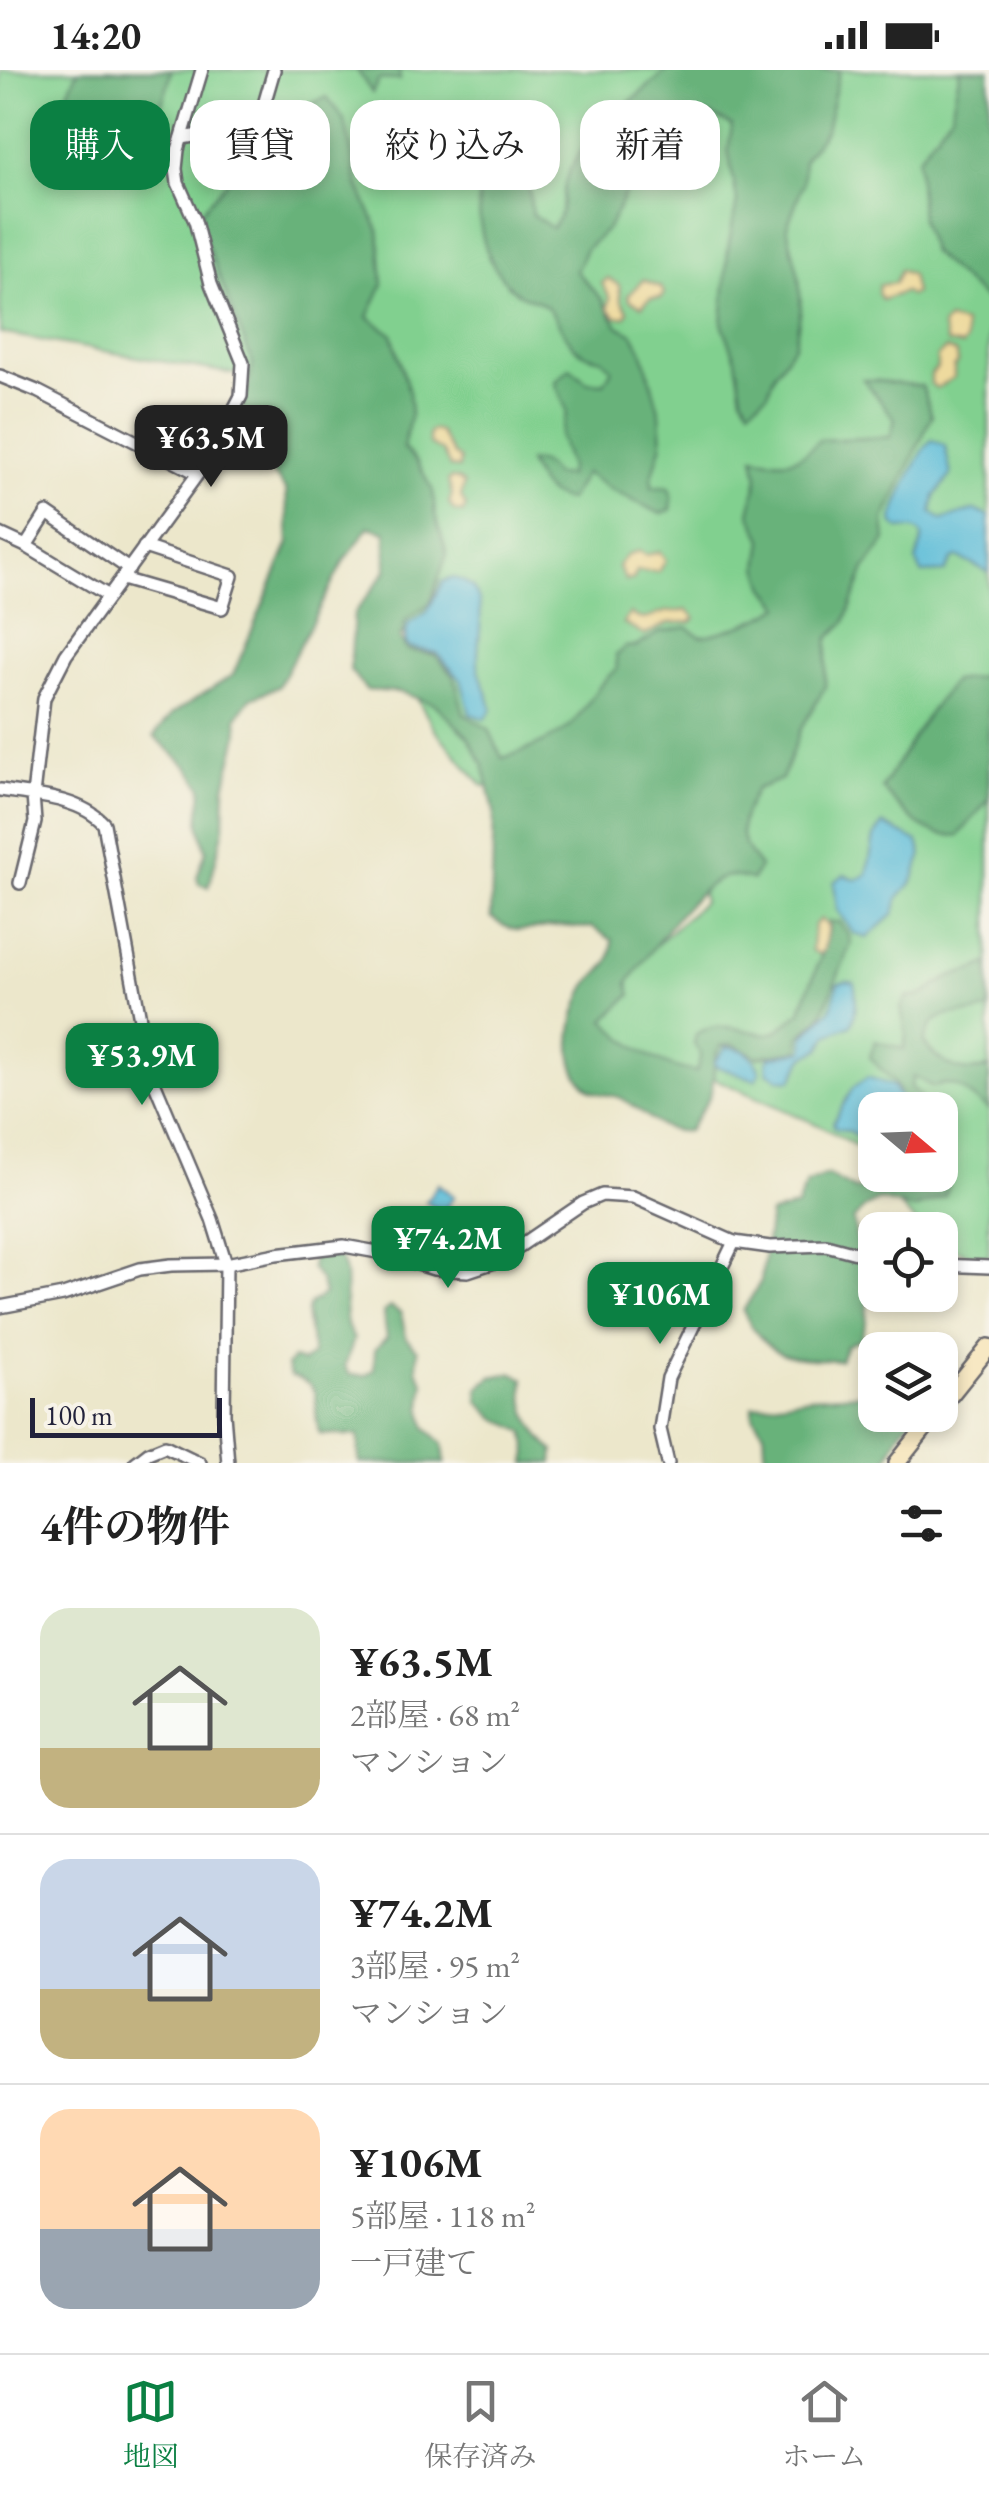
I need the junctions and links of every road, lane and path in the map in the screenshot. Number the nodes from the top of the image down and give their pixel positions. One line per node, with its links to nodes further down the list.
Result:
1 (202, 70): 3 (street)
2 (274, 70): 3 (street)
3 (182, 138): 5 (street)
4 (0, 376): 5 (street)
5 (197, 474): 8 (street)
6 (0, 534): 7 (street)
7 (26, 546): 9 (street); 10 (street)
8 (144, 547): 9 (street); 9 (street)
9 (125, 574): 10 (street)
10 (109, 596): 12 (street)
11 (0, 790): 12 (street)
12 (33, 795): 13 (street); 16 (street)
13 (20, 883)
14 (734, 1242): 15 (street); 16 (street); 26 (street)
15 (858, 1253)
16 (226, 1264): 19 (street); 25 (street)
17 (958, 1266): 18 (street)
18 (989, 1267)
19 (0, 1307)
20 (989, 1346): 21 (main road)
21 (958, 1385)
22 (921, 1432): 27 (main road)
23 (135, 1463): 24 (street)
24 (200, 1463)
25 (228, 1463)
26 (668, 1463)
27 (897, 1463)

